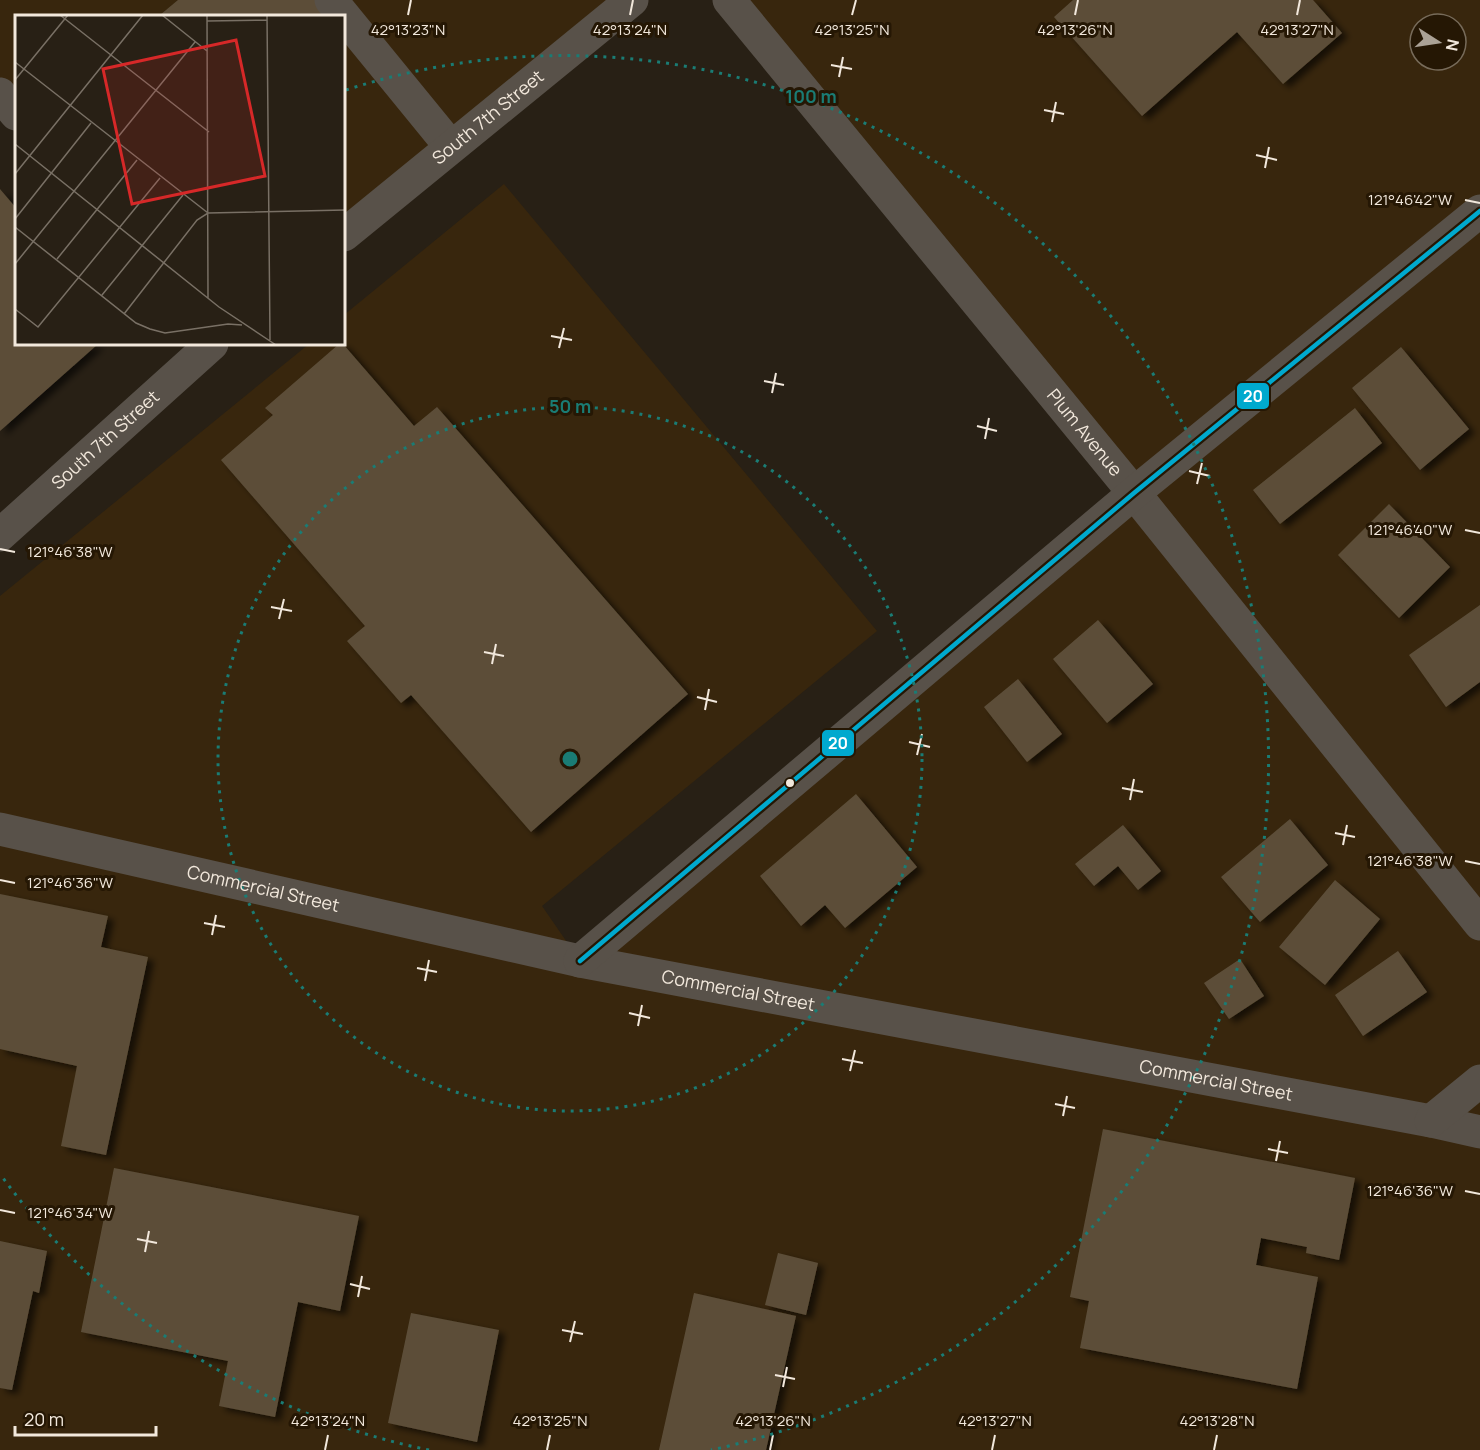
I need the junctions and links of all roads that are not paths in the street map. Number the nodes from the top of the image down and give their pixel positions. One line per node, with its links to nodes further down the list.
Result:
1 (331, 0): 4 (street)
2 (632, 0): 8 (street, South 7th Street)
3 (729, 0): 12 (street, Plum Avenue)
4 (343, 15)
5 (345, 17): 8 (street)
6 (0, 94): 7 (street)
7 (15, 113)
8 (451, 147): 10 (street, South 7th Street)
9 (1480, 211): 12 (street)
10 (345, 235)
11 (208, 345): 13 (street, South 7th Street)
12 (1134, 493): 15 (street, Plum Avenue); 16 (street)
13 (0, 535)
14 (0, 829): 16 (street, Commercial Street)
15 (1480, 924)
16 (580, 961): 18 (street, Commercial Street)
17 (1480, 1081): 18 (street)
18 (1431, 1121): 19 (street, Commercial Street)
19 (1480, 1132)

